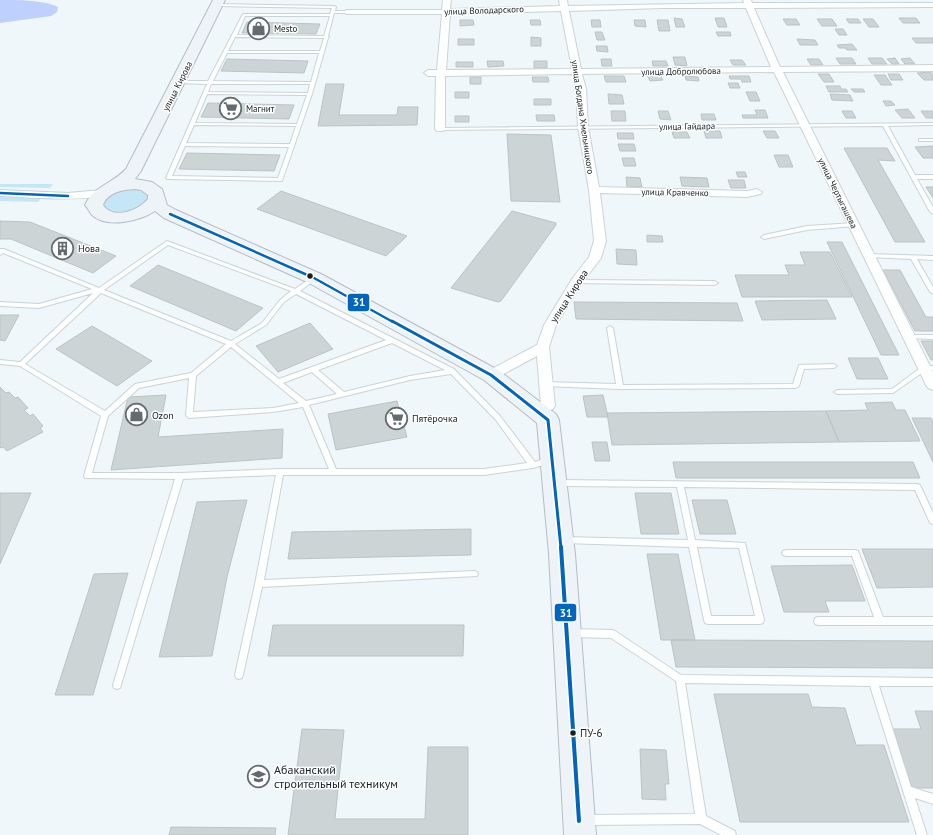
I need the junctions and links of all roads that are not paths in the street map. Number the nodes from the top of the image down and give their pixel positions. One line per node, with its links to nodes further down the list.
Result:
1 (304, 0): 8 (lane)
2 (447, 0): 10 (street)
3 (748, 2): 4 (street, улица Володарского); 6 (street, улица Володарского); 17 (street, улица Чертыгашева)
4 (914, 2): 7 (street, улица Володарского)
5 (218, 3): 8 (lane); 21 (main road, улица Кирова)
6 (564, 4): 10 (street, улица Володарского); 18 (street, улица Богдана Хмельницкого)
7 (933, 5)
8 (303, 6): 11 (lane)
9 (347, 12): 10 (street, улица Володарского); 11 (lane)
10 (446, 12): 20 (street)
11 (333, 14): 12 (lane); 13 (lane)
12 (235, 36): 13 (lane); 14 (lane)
13 (327, 37): 15 (lane)
14 (226, 52): 15 (lane); 22 (lane)
15 (322, 52): 23 (lane)
16 (933, 68): 17 (street, улица Добролюбова)
17 (777, 70): 18 (street, улица Добролюбова); 27 (street, улица Чертыгашева)
18 (578, 72): 20 (street, улица Добролюбова); 30 (street, улица Богдана Хмельницкого)
19 (428, 73): 20 (street, улица Добролюбова)
20 (441, 73): 31 (street)
21 (179, 82): 22 (lane); 38 (main road, улица Кирова)
22 (210, 82): 23 (lane); 24 (lane)
23 (313, 83): 25 (lane)
24 (205, 94): 25 (lane); 26 (lane)
25 (310, 94): 26 (lane); 35 (lane)
26 (192, 124): 34 (lane)
27 (804, 124): 29 (lane, улица Гайдара); 30 (lane, улица Гайдара); 47 (street, улица Чертыгашева)
28 (933, 124): 29 (lane, улица Гайдара)
29 (885, 125): 36 (lane)
30 (583, 127): 31 (lane, улица Гайдара); 39 (street, улица Богдана Хмельницкого)
31 (440, 129)
32 (921, 140): 33 (lane)
33 (933, 140)
34 (183, 144): 35 (lane); 35 (lane)
35 (292, 146)
36 (913, 177): 37 (lane); 44 (lane)
37 (933, 177)
38 (137, 178): 42 (main road); 43 (main road)
39 (594, 190): 40 (street, улица Кравченко); 51 (street, улица Богдана Хмельницкого)
40 (757, 192)
41 (0, 193): 42 (street)
42 (101, 196): 45 (main road)
43 (156, 200): 45 (main road); 46 (main road)
44 (933, 212)
45 (138, 214): 46 (main road)
46 (170, 214): 54 (main road)
47 (854, 225): 48 (lane); 50 (street, улица Чертыгашева)
48 (764, 237)
49 (0, 253): 57 (lane)
50 (869, 256): 52 (lane); 62 (street, улица Чертыгашева)
51 (595, 258): 55 (street, улица Кирова)
52 (913, 258): 53 (lane); 59 (lane)
53 (933, 258)
54 (314, 278): 58 (lane); 74 (main road)
55 (576, 282): 56 (lane); 66 (street, улица Кирова)
56 (715, 283)
57 (100, 290): 58 (lane); 60 (lane); 65 (lane); 68 (lane)
58 (296, 291): 64 (lane); 65 (lane)
59 (933, 292)
60 (0, 304)
61 (610, 328): 78 (lane)
62 (909, 337): 63 (lane); 70 (street, улица Чертыгашева)
63 (933, 337)
64 (390, 341): 71 (lane); 72 (lane)
65 (231, 344): 73 (lane); 75 (lane)
66 (543, 347): 74 (street); 76 (street)
67 (0, 362): 68 (lane)
68 (21, 364): 83 (lane)
69 (834, 366): 78 (lane)
70 (929, 368): 77 (street, улица Чертыгашева); 79 (lane)
71 (313, 370): 75 (lane); 80 (lane)
72 (452, 371): 80 (lane); 84 (lane)
73 (192, 375): 81 (lane); 83 (lane)
74 (491, 375): 82 (main road)
75 (279, 382): 81 (lane)
76 (545, 384): 78 (lane); 82 (street)
77 (933, 385)
78 (620, 387)
79 (837, 392)
80 (342, 394): 81 (lane)
81 (306, 404): 86 (lane)
82 (548, 413): 84 (main road)
83 (105, 415): 87 (lane)
84 (546, 469): 86 (lane); 88 (lane); 90 (main road)
85 (280, 472): 86 (lane); 87 (lane); 94 (lane)
86 (334, 472)
87 (180, 476): 103 (lane)
88 (680, 485): 89 (lane); 91 (lane)
89 (933, 521)
90 (560, 540): 91 (lane); 98 (main road)
91 (692, 543): 91 (lane)
92 (786, 553): 96 (lane)
93 (474, 574): 94 (lane)
94 (258, 584): 99 (lane)
95 (818, 621): 96 (lane)
96 (880, 621): 97 (lane)
97 (933, 621)
98 (567, 632): 100 (lane); 107 (main road)
99 (239, 676)
100 (680, 679): 101 (lane); 106 (lane)
101 (873, 682): 102 (lane); 104 (lane)
102 (933, 682)
103 (117, 685)
104 (908, 791): 105 (lane); 109 (lane)
105 (933, 799)
106 (701, 819): 107 (lane); 108 (lane)
107 (579, 828)
108 (731, 835)
109 (922, 835)

